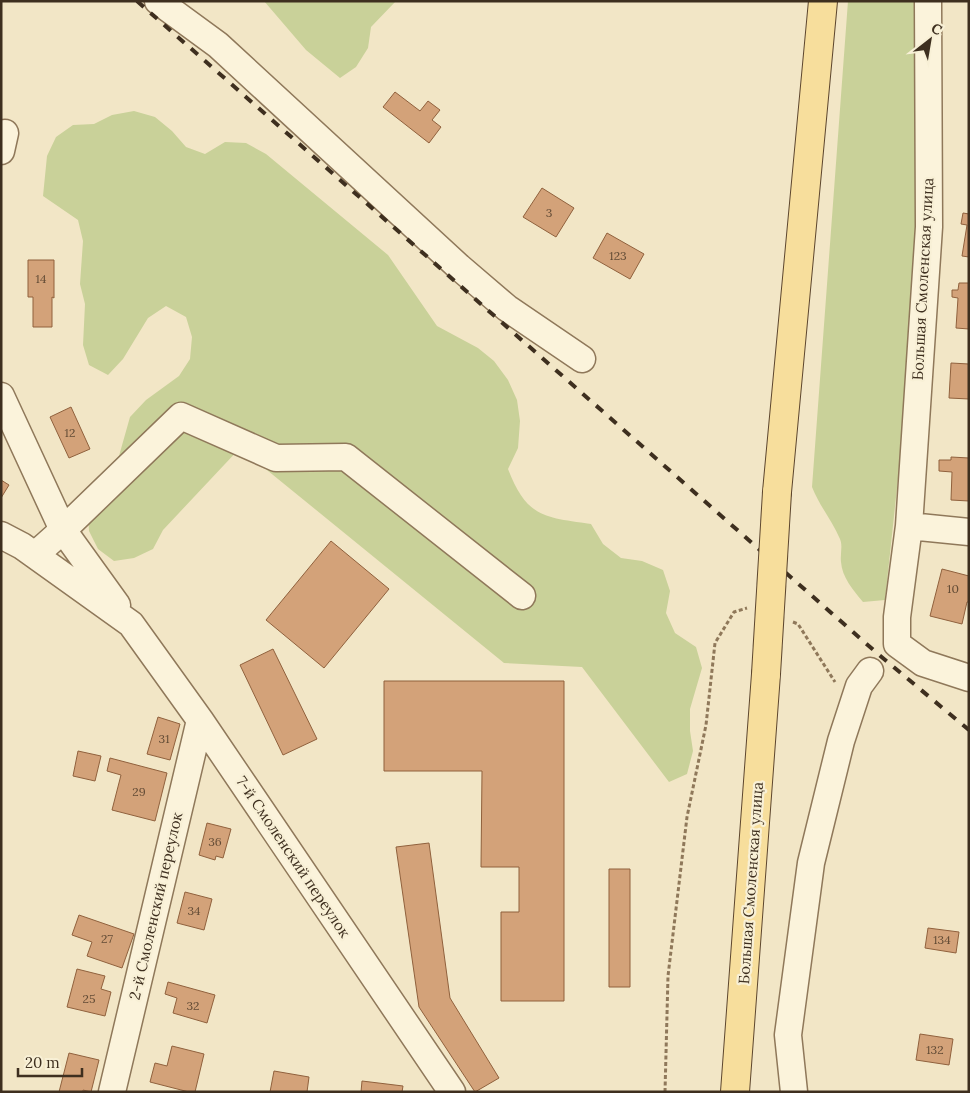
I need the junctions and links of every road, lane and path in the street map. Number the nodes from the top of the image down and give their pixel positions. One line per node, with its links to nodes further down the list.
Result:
1 (158, 1): 4 (street)
2 (823, 1): 22 (main road, Большая Смоленская улица, bridge)
3 (928, 1): 6 (street, Большая Смоленская улица)
4 (582, 359)
5 (1, 396): 7 (street, 7-й Смоленский переулок)
6 (910, 526): 8 (street); 16 (street, Большая Смоленская улица)
7 (63, 530): 10 (street); 11 (street); 14 (street, 7-й Смоленский переулок)
8 (969, 532)
9 (1, 535): 10 (street, 7-й Смоленский переулок)
10 (35, 555): 14 (street, 7-й Смоленский переулок)
11 (522, 596)
12 (750, 607): 21 (path)
13 (790, 620): 17 (path)
14 (131, 624): 18 (street, 7-й Смоленский переулок)
15 (870, 671): 17 (street)
16 (969, 678)
17 (854, 703): 23 (street)
18 (200, 720): 19 (street, 2-й Смоленский переулок); 20 (street, 7-й Смоленский переулок)
19 (112, 1092)
20 (452, 1092)
21 (665, 1092)
22 (735, 1092)
23 (794, 1092)

